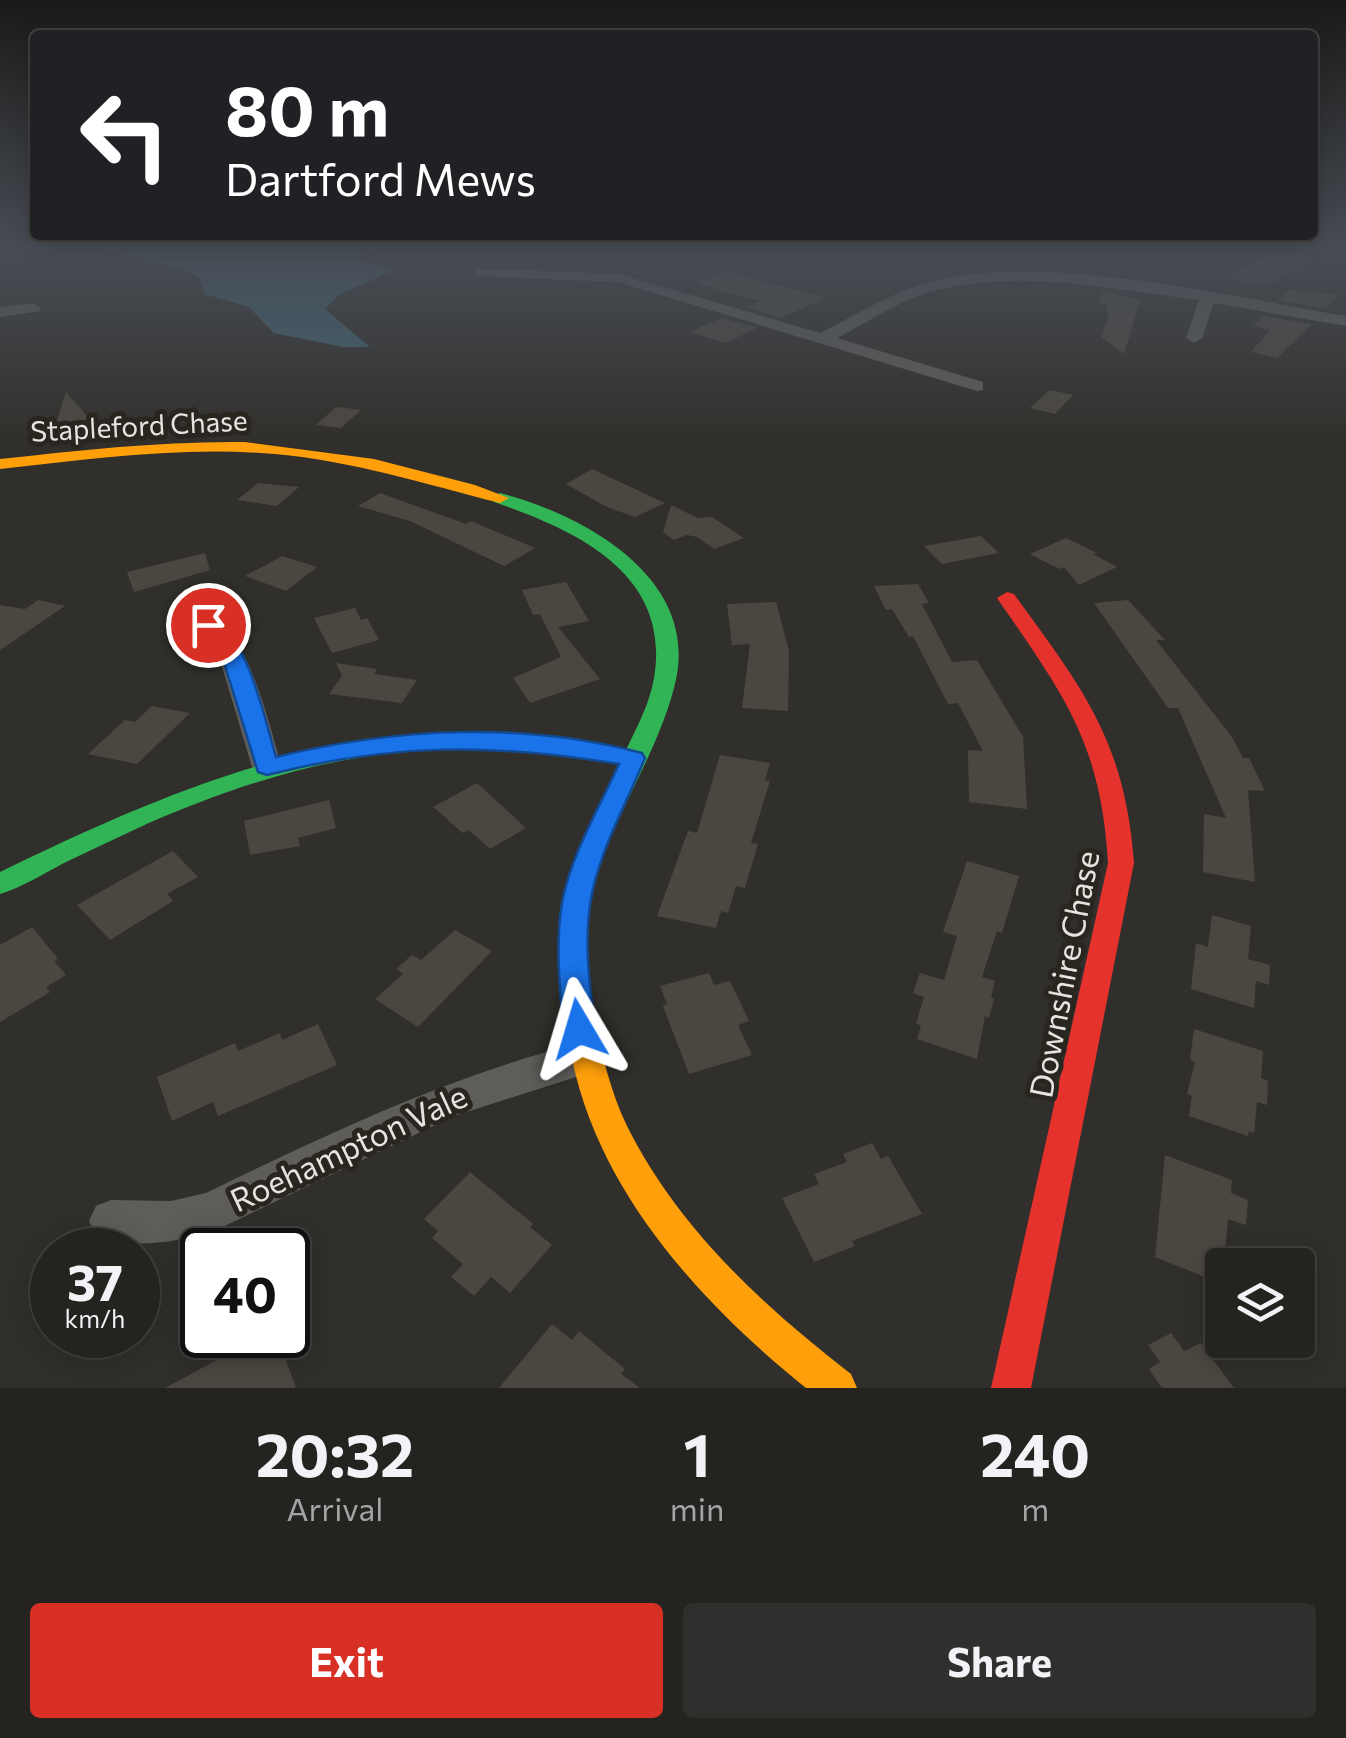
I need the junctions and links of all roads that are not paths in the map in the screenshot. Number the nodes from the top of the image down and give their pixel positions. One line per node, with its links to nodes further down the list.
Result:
1 (738, 315): 7 (street)
2 (871, 315): 7 (street)
3 (1202, 315): 6 (street)
4 (1310, 315): 5 (street)
5 (1346, 321)
6 (1194, 338)
7 (820, 340): 8 (street)
8 (976, 386)
9 (0, 464): 12 (street, Stapleford Chase)
10 (1007, 598): 18 (street, Downshire Chase)
11 (208, 625): 13 (street)
12 (633, 758): 13 (street); 15 (street, Stapleford Chase)
13 (267, 767): 14 (street)
14 (0, 884)
15 (584, 1058): 16 (street, Roehampton Vale); 17 (street, Stapleford Chase)
16 (111, 1221)
17 (837, 1388)
18 (1011, 1388)

